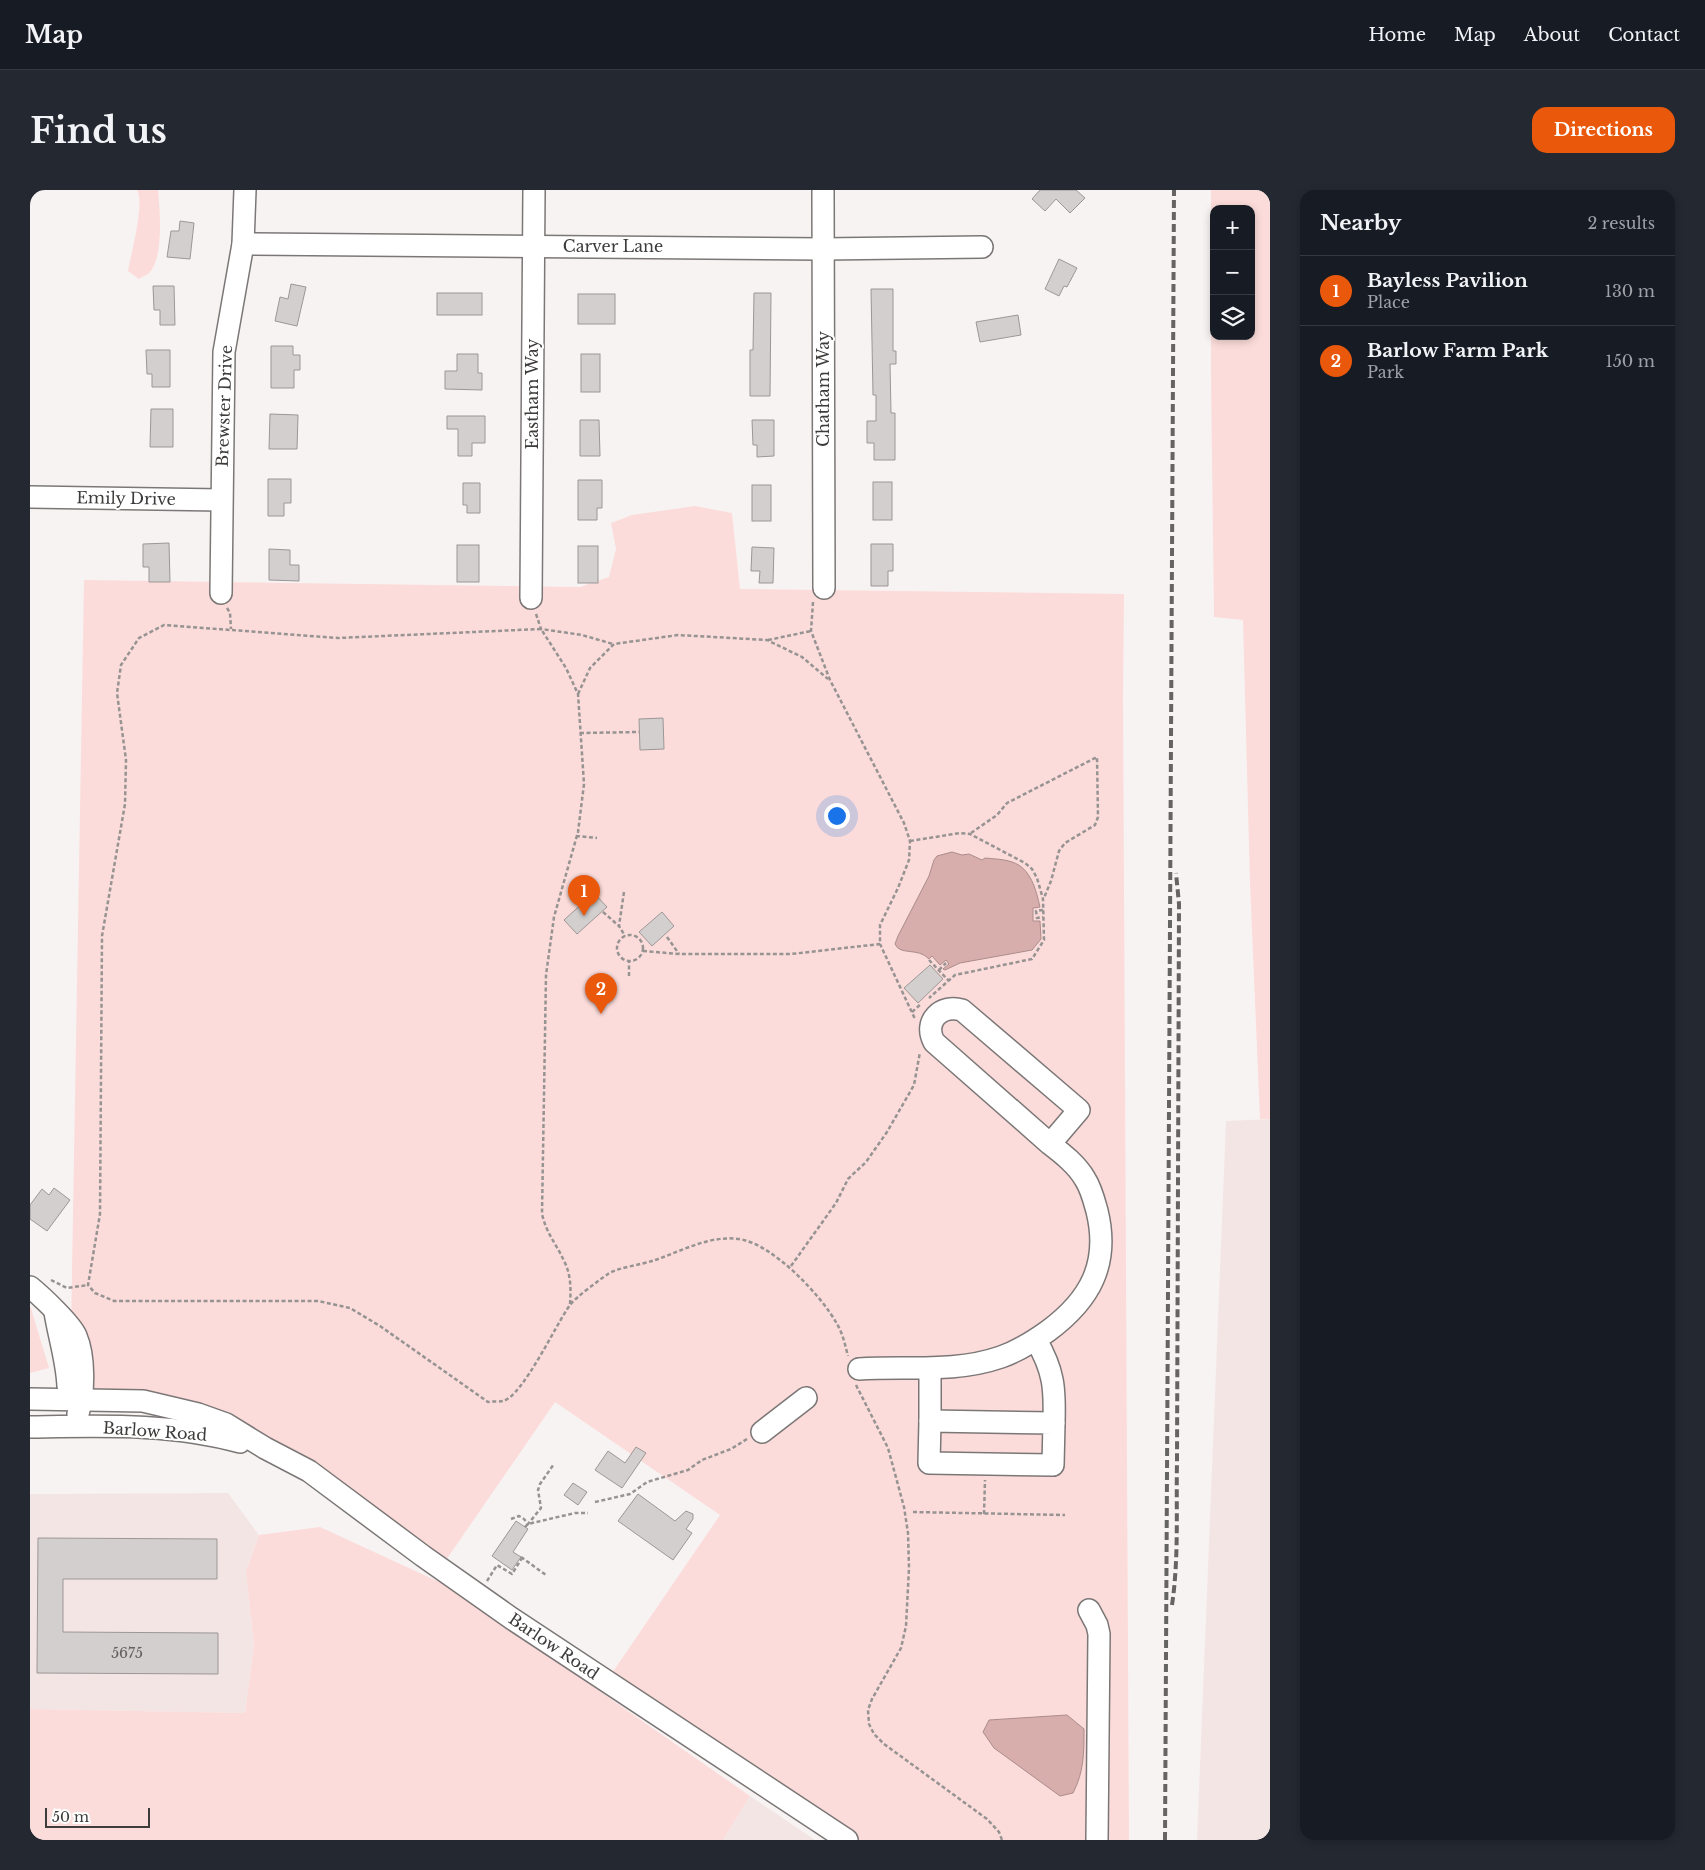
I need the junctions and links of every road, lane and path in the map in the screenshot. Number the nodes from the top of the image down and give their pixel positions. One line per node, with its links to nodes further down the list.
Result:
1 (245, 190): 4 (street, Brewster Drive)
2 (534, 190): 5 (street, Eastham Way)
3 (823, 190): 7 (street, Chatham Way)
4 (243, 244): 5 (street, Carver Lane); 9 (street, Brewster Drive)
5 (533, 246): 7 (street, Carver Lane); 12 (street, Eastham Way)
6 (982, 247): 7 (street, Carver Lane)
7 (823, 249): 10 (street, Chatham Way)
8 (30, 497): 9 (street, Emily Drive)
9 (221, 500): 11 (street, Brewster Drive)
10 (824, 588): 15 (path)
11 (222, 593): 13 (path)
12 (531, 598)
13 (231, 629): 14 (path); 49 (path)
14 (541, 629): 17 (path); 19 (path)
15 (811, 632): 16 (path); 18 (path)
16 (767, 640): 17 (path); 18 (path)
17 (614, 644): 19 (path)
18 (830, 680): 25 (path)
19 (578, 694): 21 (path)
20 (639, 732): 21 (path)
21 (580, 733): 23 (path)
22 (970, 834): 25 (path); 27 (path); 27 (path)
23 (576, 836): 24 (path); 50 (path)
24 (597, 838)
25 (910, 841): 36 (path)
26 (624, 892): 31 (path)
27 (1043, 899): 28 (path)
28 (1043, 910): 30 (path); 30 (path)
29 (603, 912): 31 (path)
30 (1044, 917): 42 (path)
31 (619, 926): 32 (path)
32 (625, 936): 35 (path); 40 (path)
33 (667, 937): 38 (path)
34 (646, 940): 35 (path)
35 (642, 942): 37 (path)
36 (880, 944): 38 (path); 44 (path)
37 (642, 950): 38 (path); 40 (path)
38 (679, 954)
39 (929, 960): 42 (path)
40 (630, 961): 43 (path)
41 (946, 963): 42 (path)
42 (938, 970)
43 (629, 976)
44 (917, 1025)
45 (920, 1050): 47 (path)
46 (1050, 1144): 46 (street); 51 (street)
47 (790, 1267): 50 (path); 53 (path)
48 (38, 1282): 49 (path); 56 (street)
49 (88, 1284): 50 (path)
50 (570, 1304)
51 (1036, 1340): 52 (street); 58 (street)
52 (930, 1369): 53 (street); 57 (street)
53 (854, 1372): 76 (path)
54 (806, 1398): 61 (street)
55 (30, 1399): 56 (street, Barlow Road)
56 (75, 1400): 59 (street); 62 (street, Barlow Road)
57 (930, 1421): 58 (street); 58 (street)
58 (1054, 1424)
59 (74, 1426): 60 (street, Barlow Road); 62 (street, Barlow Road)
60 (30, 1427)
61 (762, 1432): 65 (path)
62 (265, 1448): 73 (street, Barlow Road)
63 (554, 1464): 71 (path)
64 (985, 1478): 68 (path)
65 (595, 1502)
66 (913, 1512): 68 (path)
67 (588, 1513): 71 (path)
68 (984, 1514): 69 (path)
69 (1065, 1515)
70 (511, 1519): 71 (path)
71 (527, 1526)
72 (546, 1574): 73 (path)
73 (478, 1595): 75 (street, Barlow Road)
74 (1089, 1610): 77 (street)
75 (847, 1840)
76 (1002, 1840)
77 (1097, 1840)

